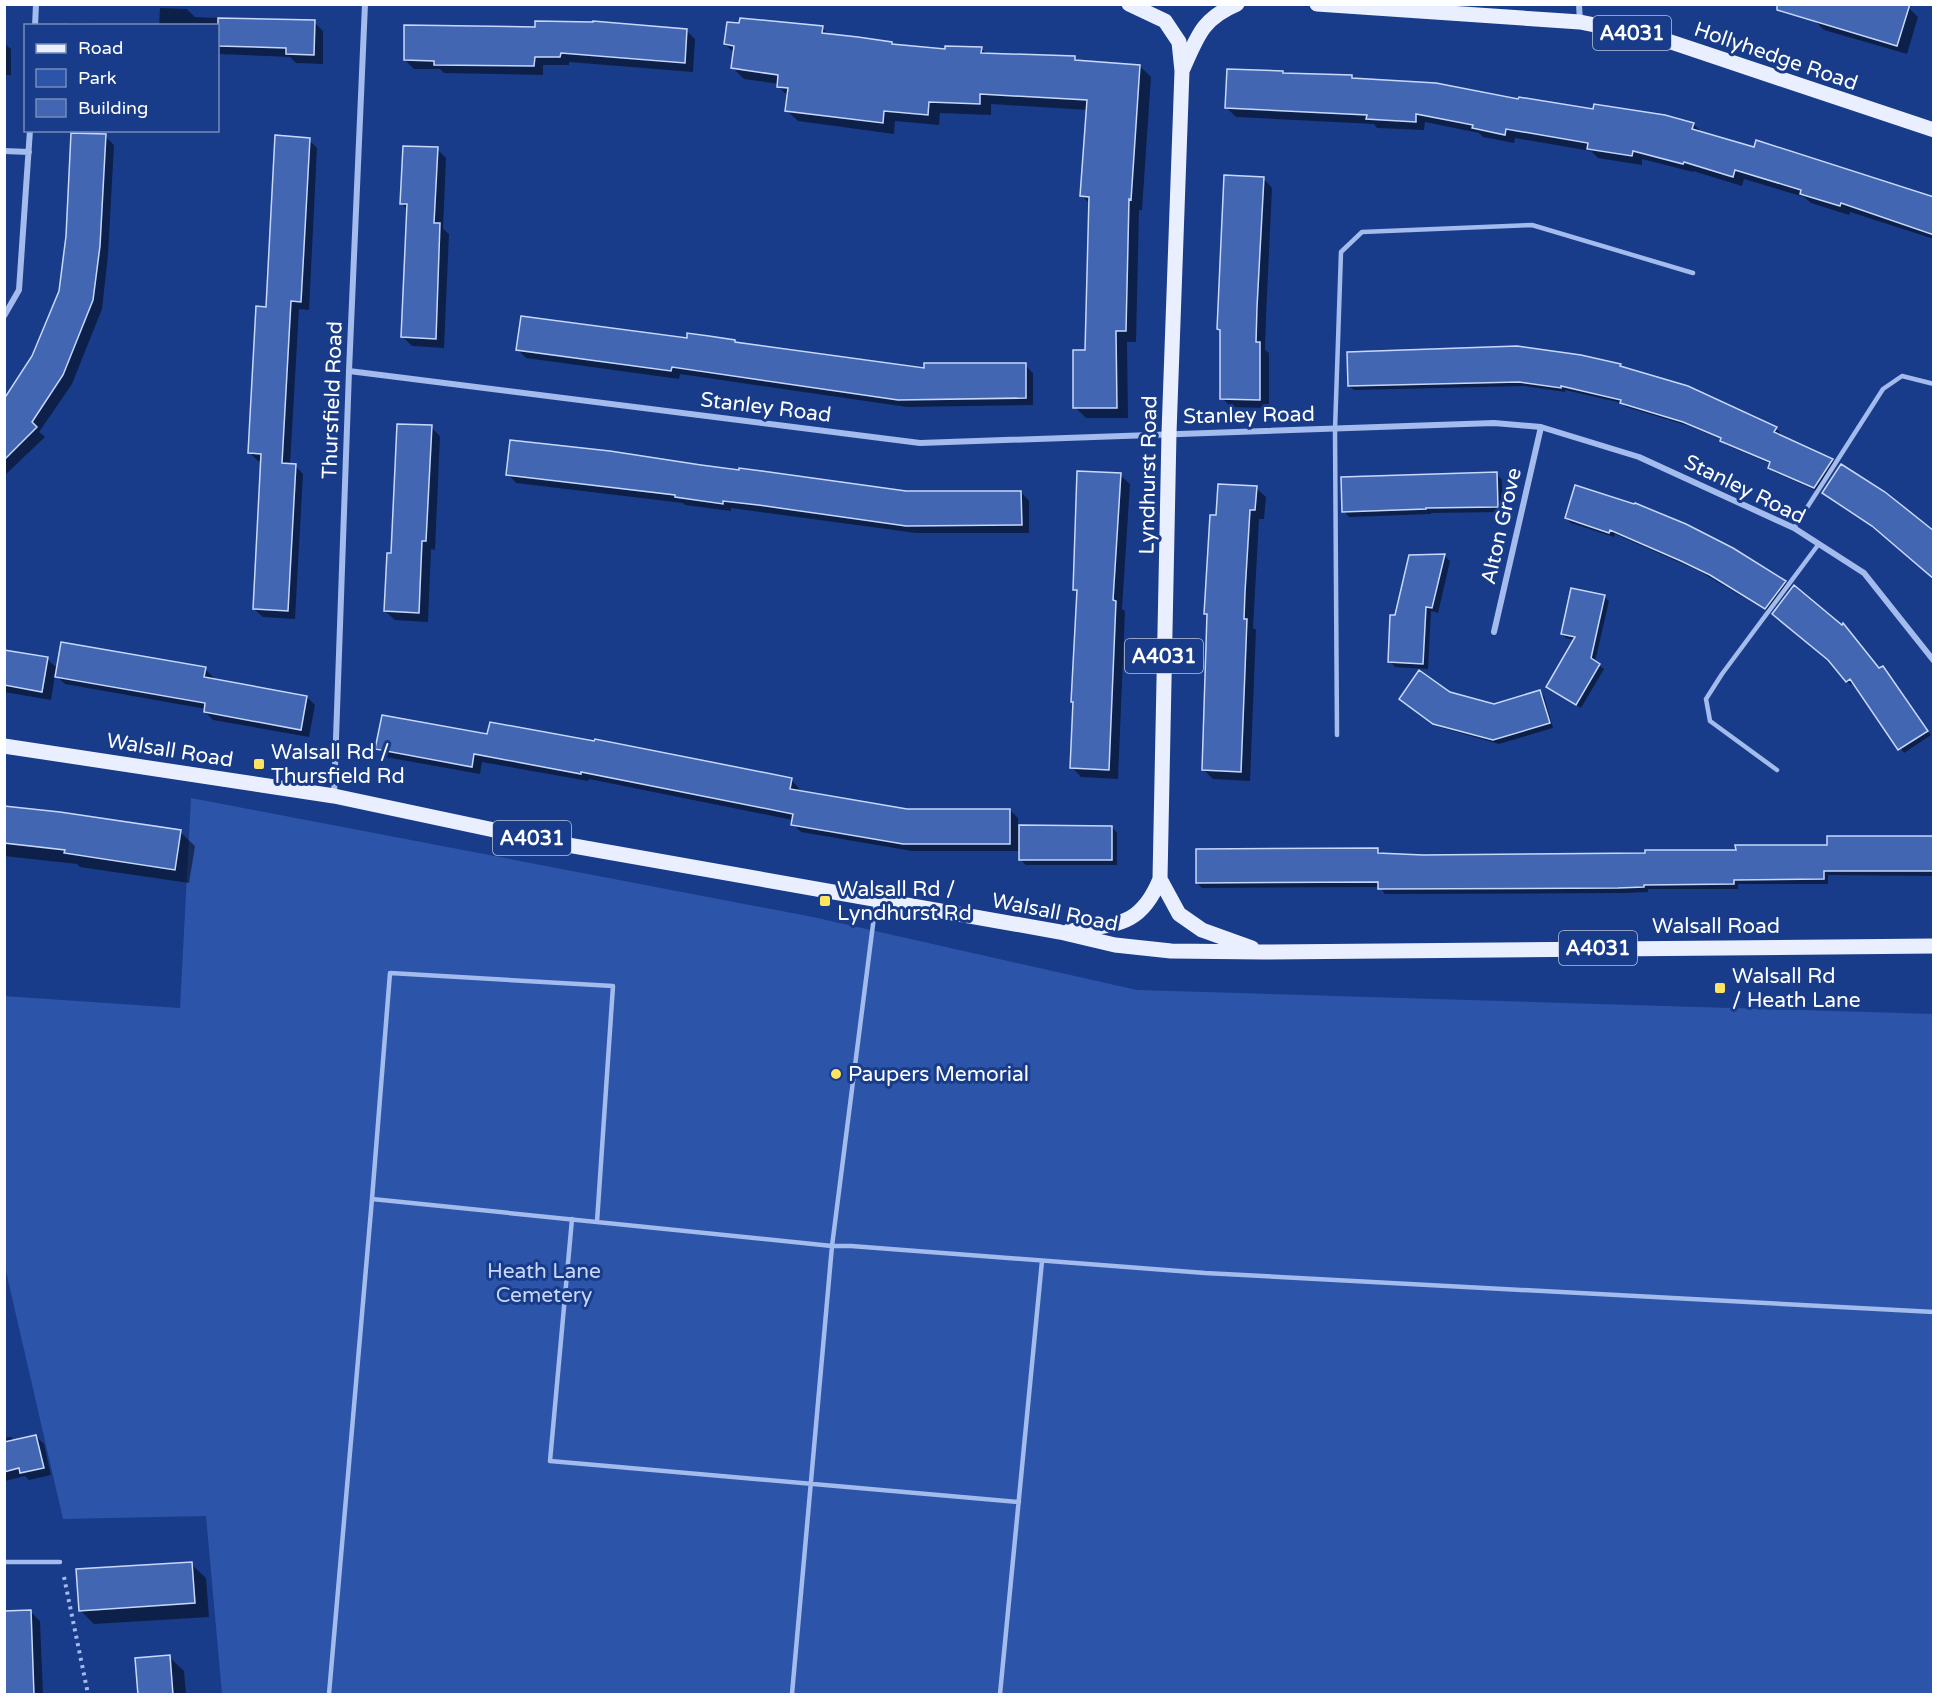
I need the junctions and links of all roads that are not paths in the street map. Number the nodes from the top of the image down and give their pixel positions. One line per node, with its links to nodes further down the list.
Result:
1 (36, 4): 8 (street)
2 (365, 4): 16 (street, Thursfield Road)
3 (1129, 4): 9 (main road, Lyndhurst Road / A4031)
4 (1238, 4): 9 (main road, Lyndhurst Road / A4031)
5 (1317, 4): 7 (main road, Hollyhedge Road / A4031)
6 (1579, 4): 7 (street)
7 (1580, 22): 10 (main road, Hollyhedge Road / A4031)
8 (35, 24)
9 (1182, 71): 20 (main road, Lyndhurst Road / A4031)
10 (1934, 130)
11 (30, 132): 13 (street)
12 (4, 151): 13 (street)
13 (29, 152): 15 (street)
14 (1693, 273): 19 (lane)
15 (4, 316)
16 (349, 370): 20 (street, Stanley Road); 28 (street, Thursfield Road)
17 (1934, 384): 21 (lane)
18 (1541, 427): 19 (street, Stanley Road); 21 (street, Stanley Road); 23 (street, Alton Grove)
19 (1335, 430): 20 (street, Stanley Road); 25 (lane)
20 (1169, 433): 29 (main road, Lyndhurst Road / A4031)
21 (1794, 528): 22 (street, Stanley Road)
22 (1818, 545): 24 (street, Stanley Road); 27 (lane)
23 (1494, 632)
24 (1934, 661)
25 (1337, 735)
26 (4, 746): 28 (main road, Walsall Road / A4031)
27 (1777, 770)
28 (334, 796): 30 (main road, Walsall Road / A4031)
29 (1160, 879): 31 (main road, Lyndhurst Road / A4031); 33 (main road, Lyndhurst Road / A4031)
30 (876, 901): 31 (main road, Walsall Road / A4031); 37 (lane)
31 (1060, 932): 33 (main road, Walsall Road / A4031)
32 (1934, 946): 33 (main road, Walsall Road / A4031)
33 (1263, 952)
34 (372, 1199): 35 (lane); 36 (lane); 44 (lane)
35 (572, 1220): 36 (lane); 40 (lane)
36 (597, 1222): 37 (lane)
37 (832, 1246): 38 (lane); 40 (lane)
38 (1042, 1261): 39 (lane); 41 (lane)
39 (1934, 1312)
40 (811, 1484): 41 (lane); 45 (lane)
41 (1019, 1502): 46 (lane)
42 (4, 1562): 43 (lane)
43 (60, 1562)
44 (329, 1695)
45 (792, 1695)
46 (1000, 1695)

